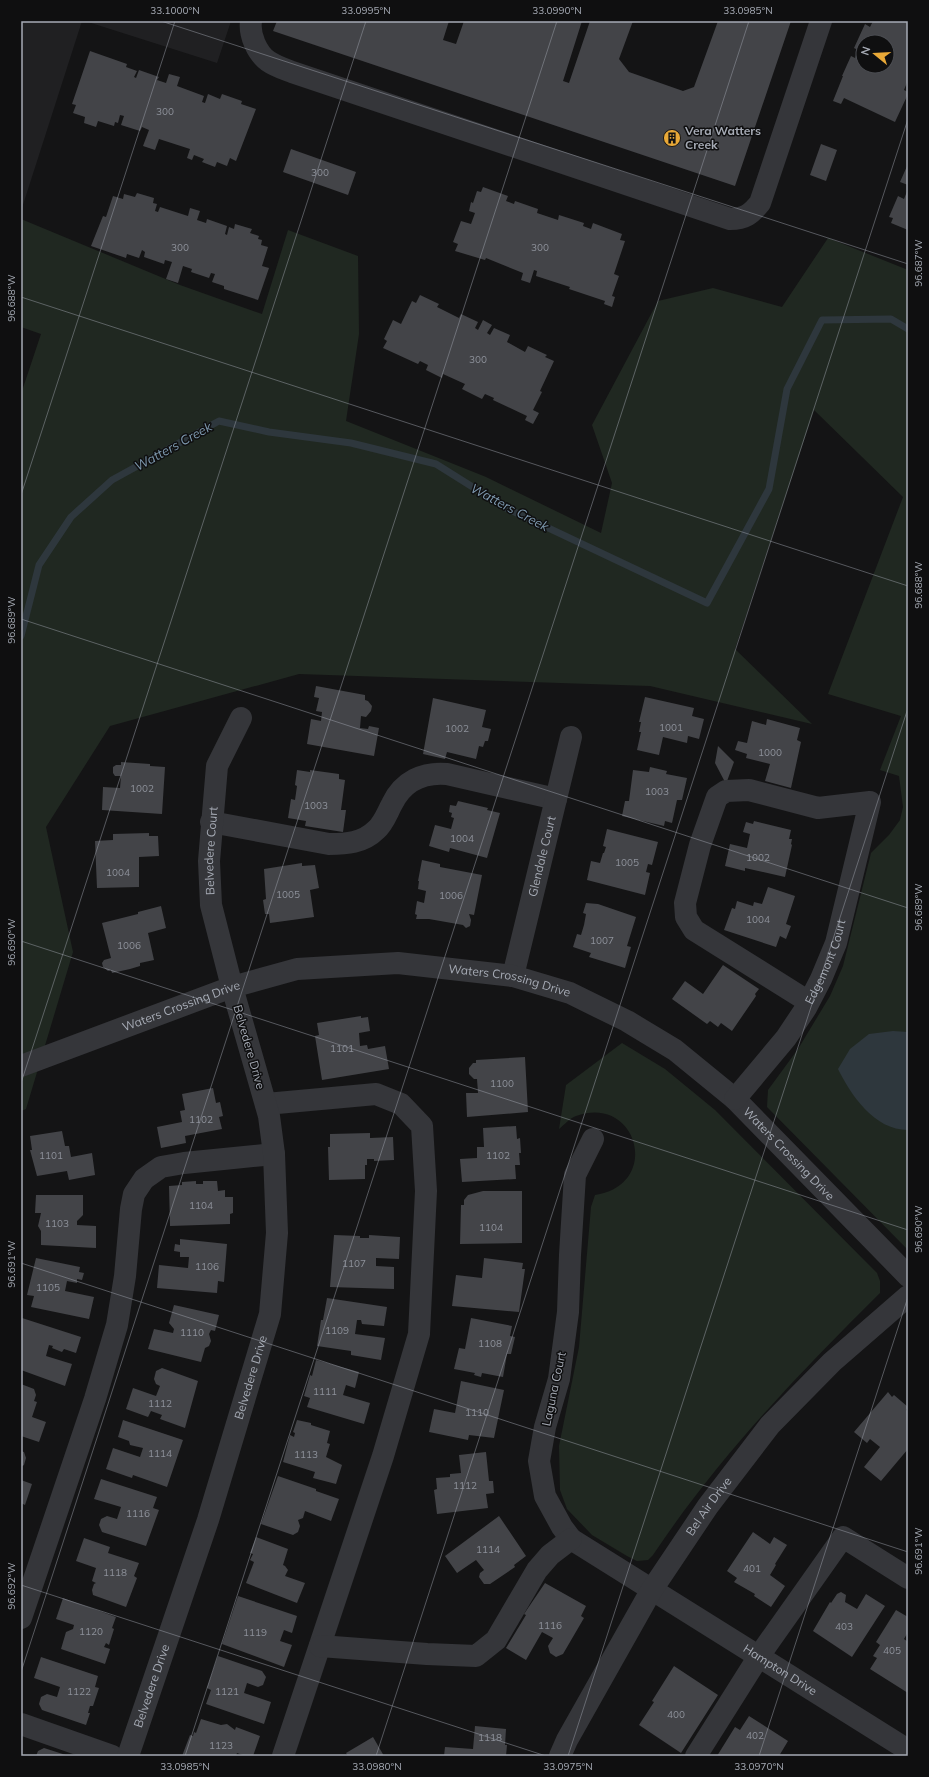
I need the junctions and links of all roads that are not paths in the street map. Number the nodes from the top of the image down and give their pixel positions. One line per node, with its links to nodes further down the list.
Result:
1 (251, 21): 2 (street)
2 (821, 21)
3 (241, 718): 6 (street, Belvedere Court)
4 (571, 737): 5 (street, Glendale Court)
5 (556, 799): 6 (street); 7 (street, Glendale Court)
6 (211, 822): 8 (street, Belvedere Court)
7 (513, 976): 8 (street, Waters Crossing Drive); 11 (street, Waters Crossing Drive)
8 (232, 987): 10 (street, Waters Crossing Drive); 12 (street, Belvedere Drive)
9 (809, 1002): 9 (street, Edgemont Court); 11 (street, Edgemont Court)
10 (21, 1066)
11 (736, 1099): 15 (street, Waters Crossing Drive)
12 (266, 1104): 14 (street, Belvedere Drive); 21 (street)
13 (593, 1139): 17 (street, Laguna Court)
14 (274, 1154): 20 (street); 26 (street, Belvedere Drive)
15 (908, 1276)
16 (908, 1296): 19 (street, Bel Air Drive)
17 (571, 1539): 19 (street, Laguna Court); 21 (street)
18 (908, 1578): 22 (street)
19 (652, 1591): 22 (street, Hampton Drive); 28 (street, Bel Air Drive)
20 (21, 1618)
21 (320, 1646): 27 (street)
22 (759, 1656): 24 (street, Hampton Drive); 29 (street)
23 (21, 1724): 25 (street)
24 (908, 1750)
25 (112, 1756)
26 (128, 1756)
27 (283, 1756)
28 (560, 1756)
29 (696, 1756)

